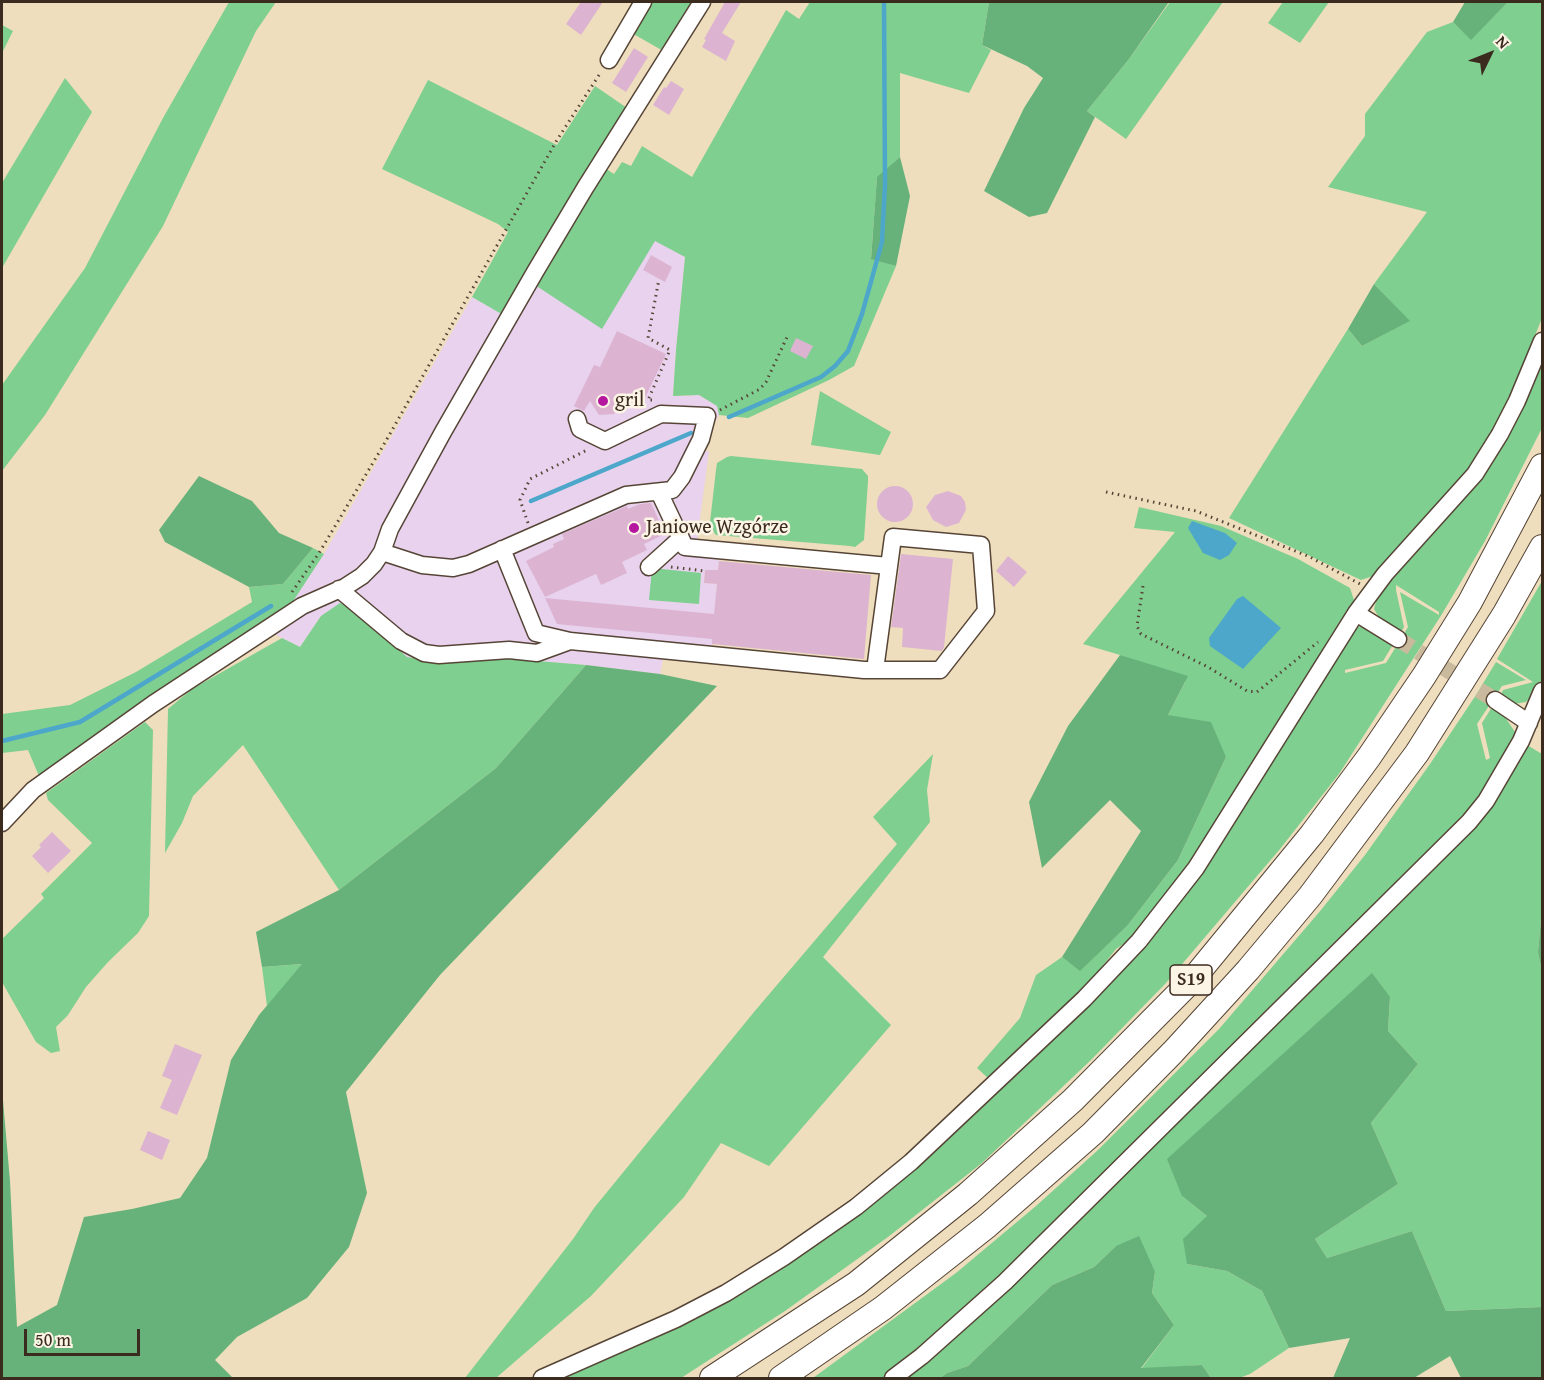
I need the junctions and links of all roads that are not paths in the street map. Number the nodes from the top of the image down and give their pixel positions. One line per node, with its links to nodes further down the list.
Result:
1 (643, 2): 3 (street)
2 (702, 2): 11 (street)
3 (609, 60)
4 (1542, 341): 15 (street)
5 (577, 419): 7 (street)
6 (1542, 466): 24 (highway, S19)
7 (659, 492): 8 (street); 10 (street)
8 (681, 538): 12 (street); 13 (street)
9 (1542, 547): 25 (highway, S19)
10 (502, 549): 11 (street); 17 (street)
11 (382, 552): 14 (street)
12 (889, 566): 18 (street); 18 (street)
13 (649, 567)
14 (339, 589): 17 (street); 22 (street)
15 (1356, 613): 16 (street); 23 (street)
16 (1398, 639)
17 (570, 641): 18 (street)
18 (876, 670)
19 (1542, 691): 21 (street)
20 (1495, 700): 21 (street)
21 (1529, 723): 26 (street)
22 (2, 824)
23 (542, 1378)
24 (712, 1378)
25 (781, 1378)
26 (893, 1378)

